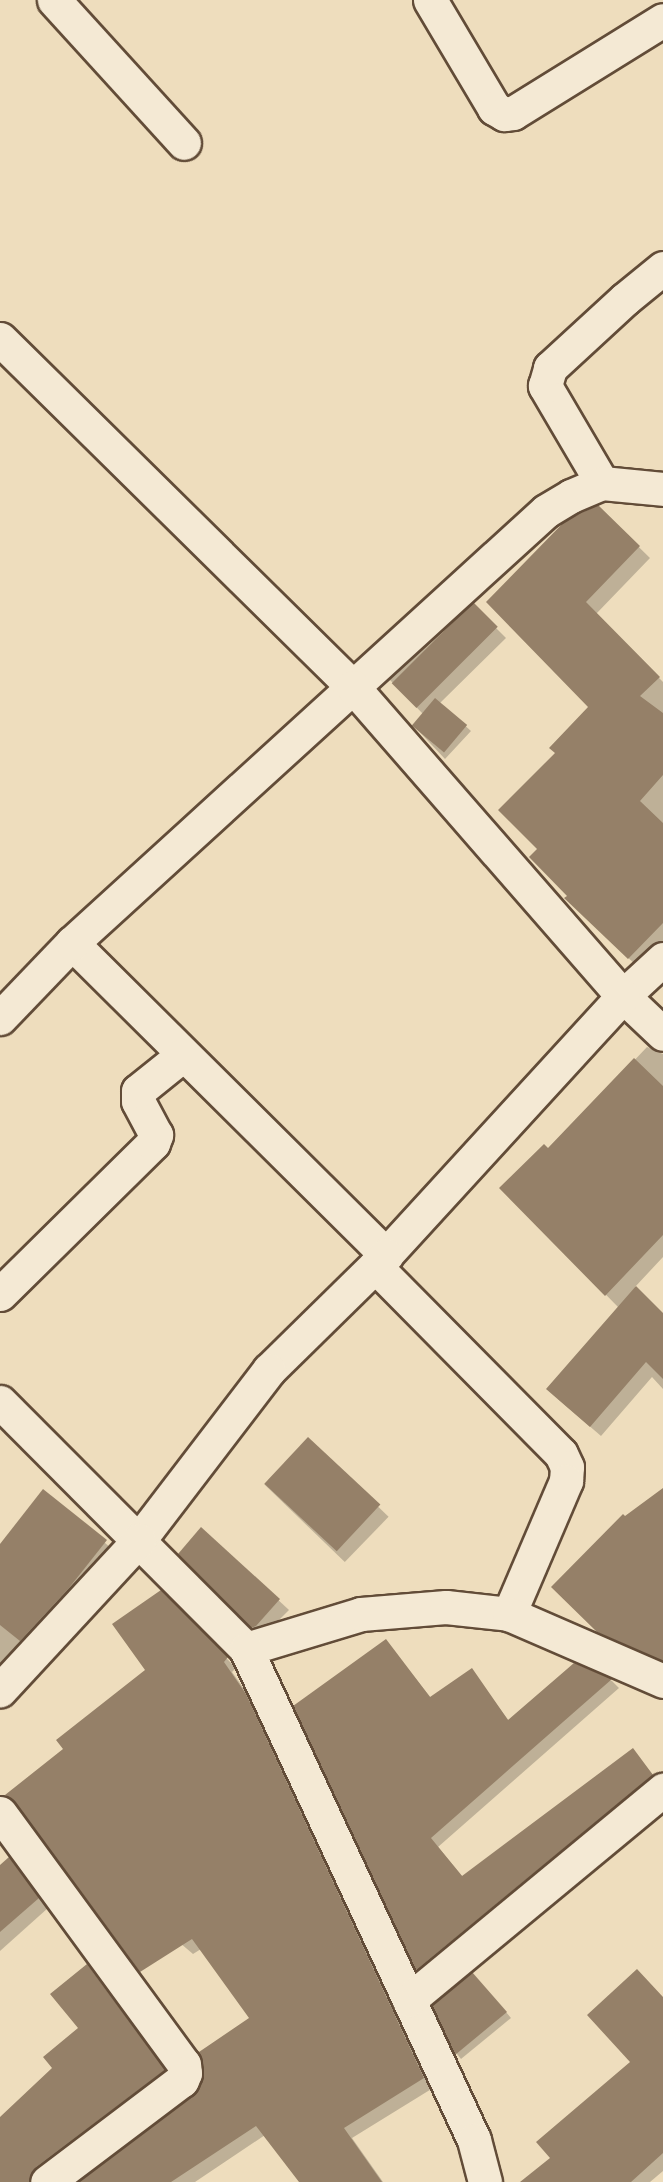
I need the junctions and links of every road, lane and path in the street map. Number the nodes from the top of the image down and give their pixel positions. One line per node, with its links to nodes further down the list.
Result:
1 (54, 0): 4 (street)
2 (430, 0): 3 (street)
3 (663, 20)
4 (184, 143)
5 (663, 268): 7 (street)
6 (0, 339): 9 (street)
7 (602, 483): 8 (street); 9 (street)
8 (663, 489)
9 (353, 687): 10 (street); 12 (street)
10 (72, 943): 13 (street); 15 (street)
11 (663, 959): 12 (street)
12 (623, 996): 14 (street); 16 (street)
13 (0, 1018)
14 (663, 1034)
15 (183, 1055): 16 (street); 17 (street)
16 (380, 1261): 19 (street); 20 (street)
17 (0, 1294)
18 (0, 1402): 19 (street)
19 (139, 1540): 21 (street); 23 (street)
20 (509, 1614): 21 (street); 22 (street)
21 (246, 1649): 26 (street)
22 (663, 1681)
23 (0, 1690)
24 (663, 1790): 26 (street)
25 (0, 1812): 27 (street)
26 (409, 2000): 28 (street)
27 (47, 2182)
28 (485, 2182)

